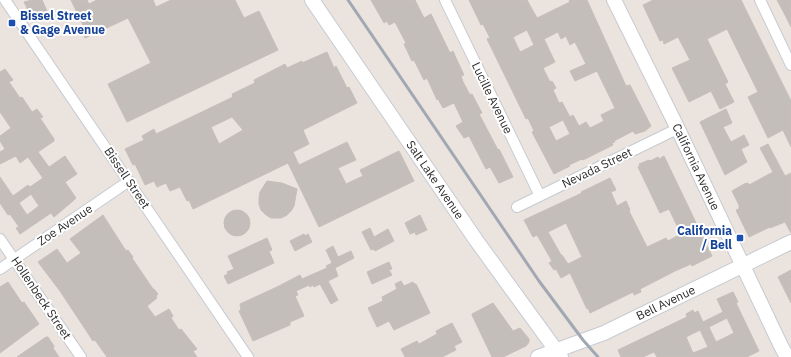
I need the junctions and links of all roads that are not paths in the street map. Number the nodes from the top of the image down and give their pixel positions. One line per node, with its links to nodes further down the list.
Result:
1 (5, 0): 8 (street, Bissell Street)
2 (312, 0): 16 (street, Salt Lake Avenue)
3 (445, 0): 9 (street, Lucille Avenue)
4 (614, 0): 7 (street, California Avenue)
5 (760, 0): 6 (street)
6 (791, 65)
7 (677, 129): 9 (street, Nevada Street); 14 (street, California Avenue)
8 (129, 182): 13 (street, Zoe Avenue); 18 (street, Bissell Street)
9 (540, 196): 10 (street, Nevada Street)
10 (517, 207)
11 (0, 239): 13 (street, Hollenbeck Street)
12 (791, 242): 14 (street, Bell Avenue)
13 (14, 260): 15 (street, Zoe Avenue); 17 (street, Hollenbeck Street)
14 (742, 266): 16 (street, Bell Avenue); 20 (street, California Avenue)
15 (0, 269)
16 (558, 353): 19 (street, Bell Avenue)
17 (81, 357)
18 (248, 357)
19 (538, 357)
20 (787, 357)

